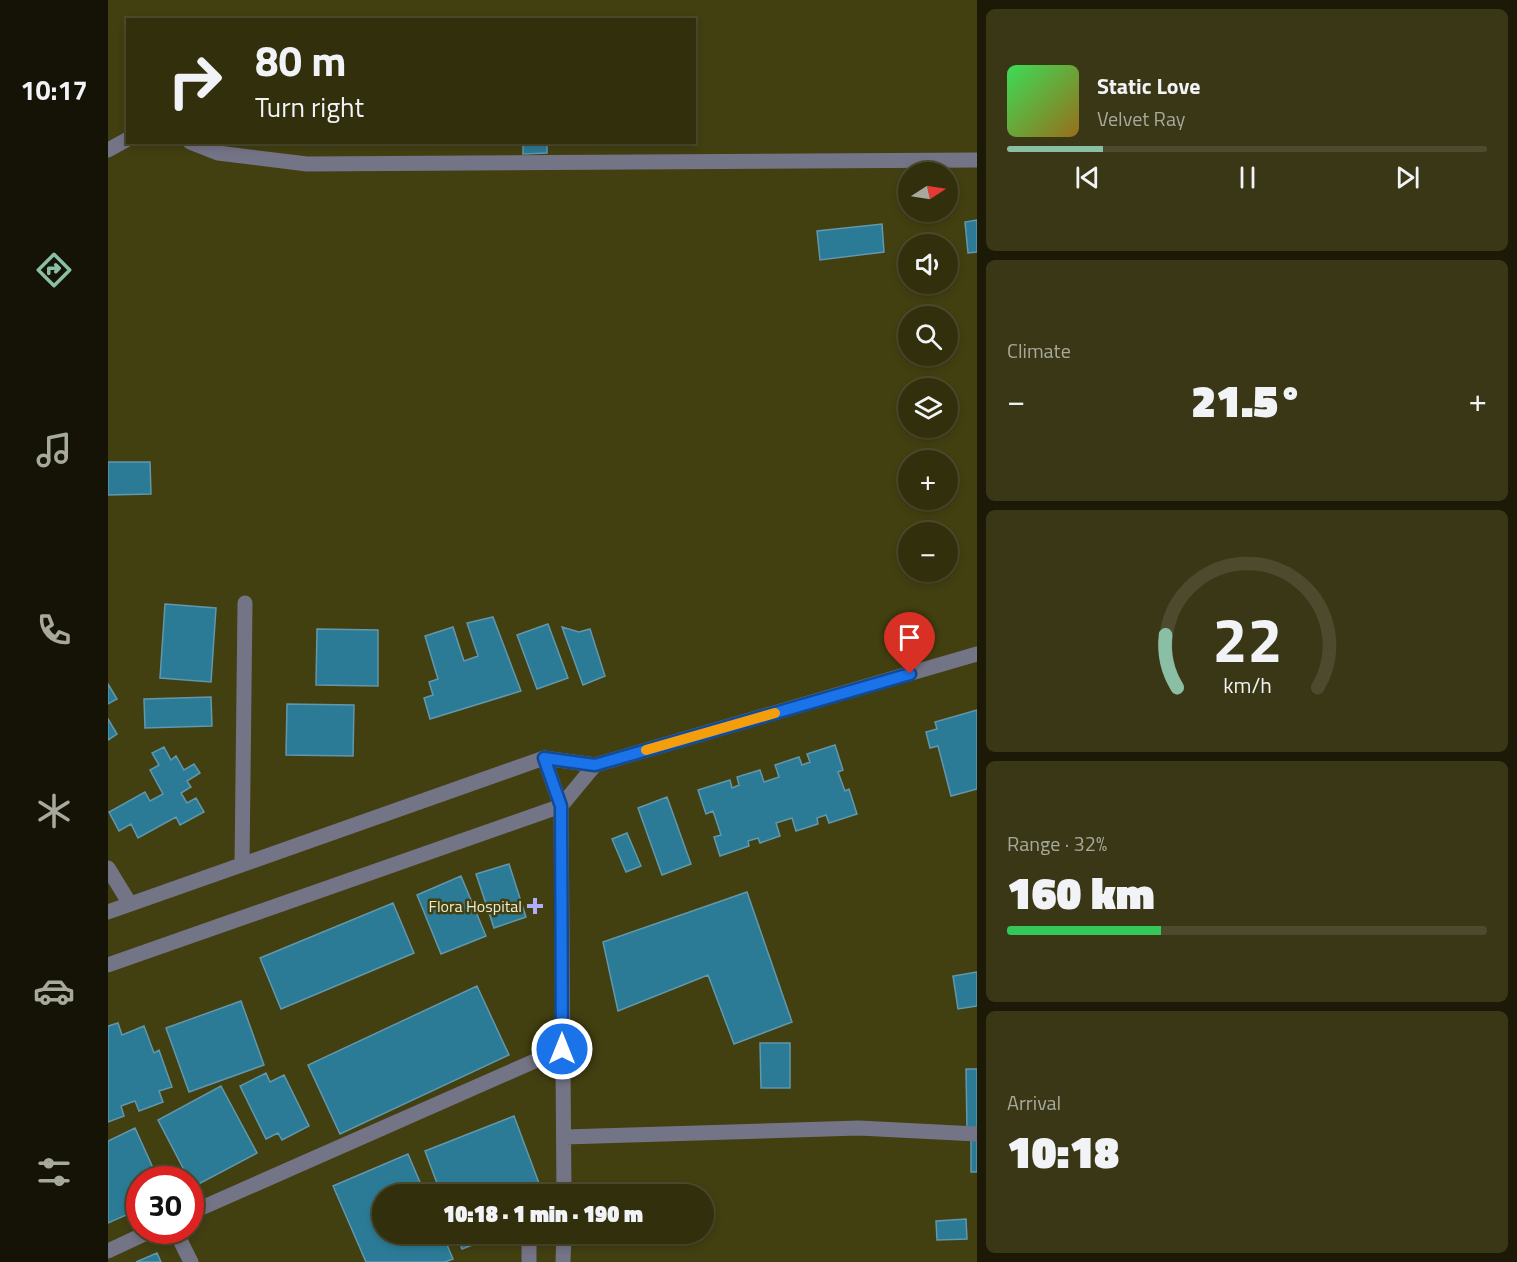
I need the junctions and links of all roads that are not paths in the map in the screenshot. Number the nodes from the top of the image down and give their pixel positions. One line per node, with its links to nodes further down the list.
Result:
1 (126, 140): 3 (street)
2 (195, 144): 4 (street)
3 (108, 150)
4 (977, 160)
5 (245, 603): 10 (street)
6 (977, 654): 8 (street)
7 (544, 758): 8 (street); 9 (street); 10 (street)
8 (595, 765): 9 (street)
9 (561, 806): 14 (street); 15 (street)
10 (242, 865): 12 (street)
11 (108, 867): 12 (street)
12 (130, 904): 13 (street)
13 (108, 912)
14 (108, 965)
15 (562, 1049): 17 (street); 19 (street)
16 (977, 1134): 17 (street)
17 (564, 1137): 18 (street)
18 (564, 1184)
19 (204, 1207)
20 (126, 1243): 24 (street)
21 (183, 1244): 25 (street)
22 (529, 1244): 26 (street)
23 (564, 1244): 27 (street)
24 (108, 1251)
25 (191, 1262)
26 (529, 1262)
27 (563, 1262)

